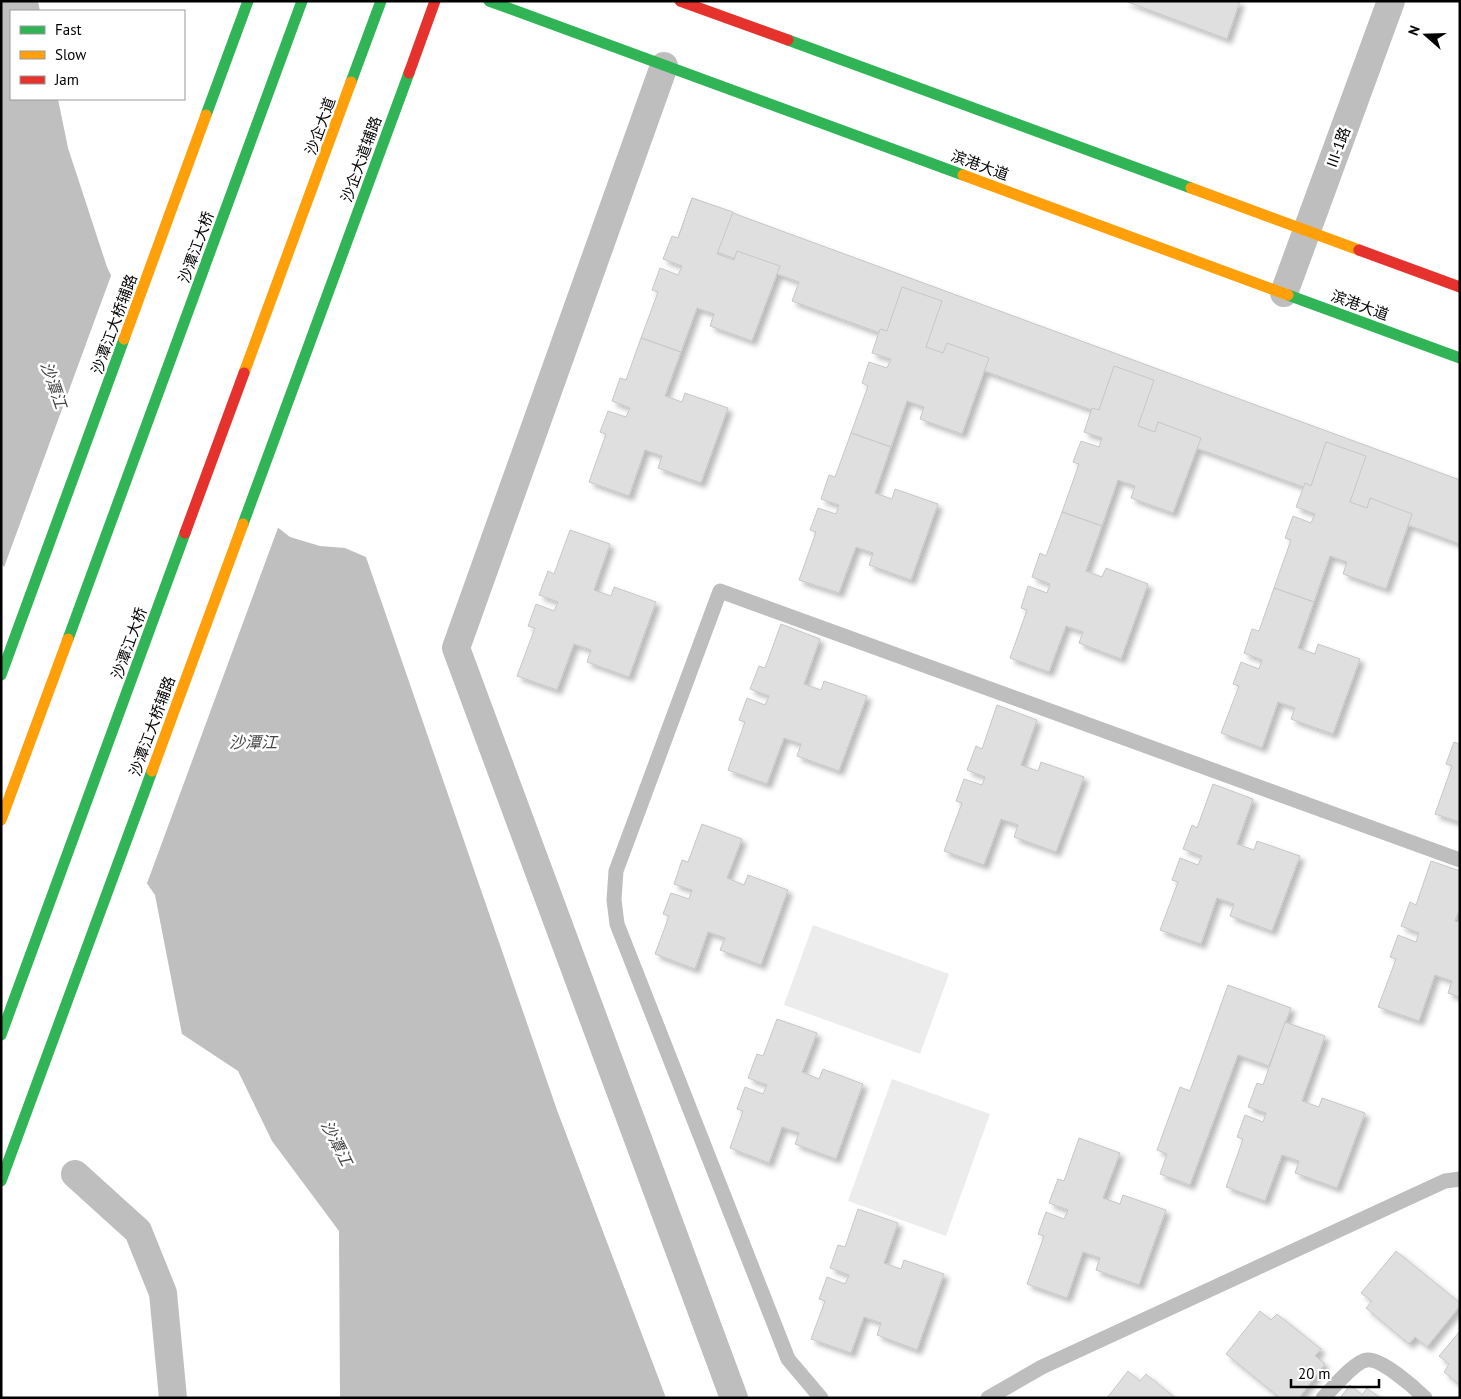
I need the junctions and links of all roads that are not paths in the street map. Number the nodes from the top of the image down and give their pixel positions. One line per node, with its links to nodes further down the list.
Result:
1 (248, 1): 15 (main road, 沙潭江大桥辅路)
2 (302, 1): 16 (main road, 沙潭江大桥)
3 (381, 1): 10 (main road, 沙企大道)
4 (435, 1): 13 (main road, 沙企大道辅路)
5 (489, 1): 8 (main road, 滨港大道)
6 (680, 1): 9 (main road)
7 (1391, 1): 9 (street, III-1路)
8 (664, 66): 12 (main road, 滨港大道); 23 (street)
9 (1307, 231): 11 (main road); 12 (street, III-1路)
10 (286, 260): 18 (main road, 沙潭江大桥)
11 (1460, 287)
12 (1284, 293): 14 (main road, 滨港大道)
13 (315, 326): 21 (main road, 沙潭江大桥辅路)
14 (1460, 358)
15 (1, 675)
16 (1, 820)
17 (1460, 860): 24 (lane)
18 (1, 1035)
19 (75, 1174): 22 (street)
20 (1460, 1179): 25 (lane)
21 (1, 1181)
22 (173, 1398)
23 (734, 1398)
24 (821, 1398)
25 (988, 1398)
26 (1323, 1398): 27 (lane)
27 (1425, 1398)

